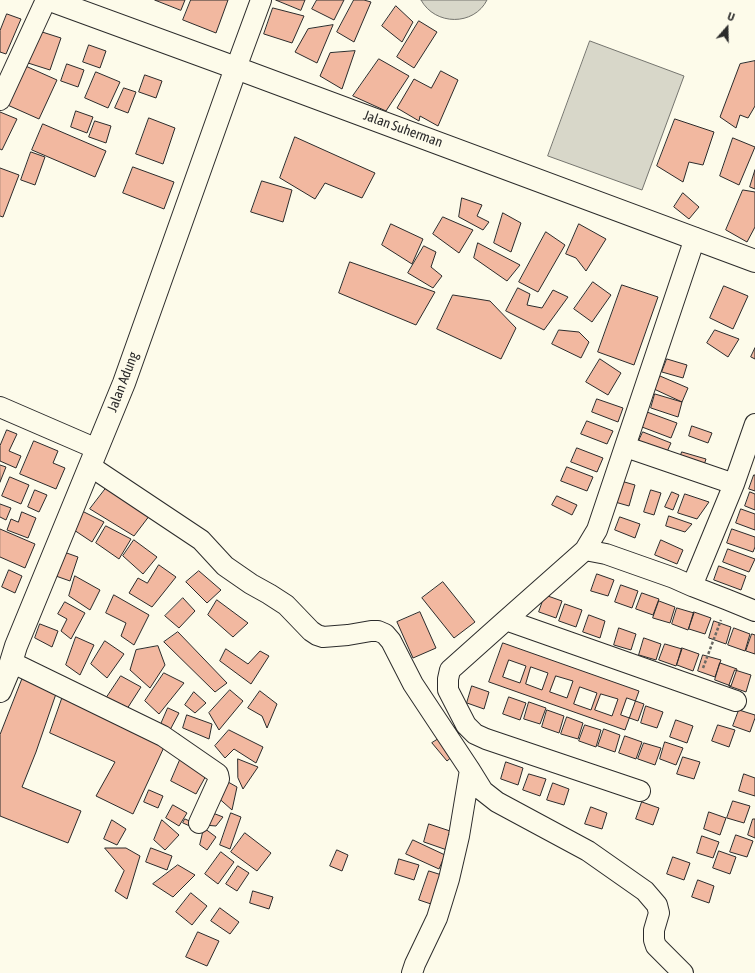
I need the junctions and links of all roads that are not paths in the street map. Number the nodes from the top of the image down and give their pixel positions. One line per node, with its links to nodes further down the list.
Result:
1 (46, 0): 5 (street)
2 (50, 0): 4 (main road, Jalan Suherman)
3 (261, 0): 4 (street)
4 (236, 68): 6 (main road, Jalan Suherman); 11 (main road, Jalan Adung)
5 (0, 100)
6 (695, 238): 7 (main road, Jalan Suherman); 10 (street)
7 (755, 260)
8 (0, 408): 11 (street)
9 (755, 424): 12 (street)
10 (626, 447): 12 (street); 13 (street)
11 (93, 458): 17 (main road, Jalan Adung); 19 (street)
12 (734, 484): 14 (street)
13 (585, 550): 14 (street); 16 (street)
14 (692, 586): 15 (street)
15 (755, 611)
16 (506, 620): 18 (street); 20 (street)
17 (5, 674): 21 (street)
18 (736, 701)
19 (470, 770): 22 (street); 23 (street)
20 (640, 791)
21 (199, 823)
22 (412, 973)
23 (683, 973)

